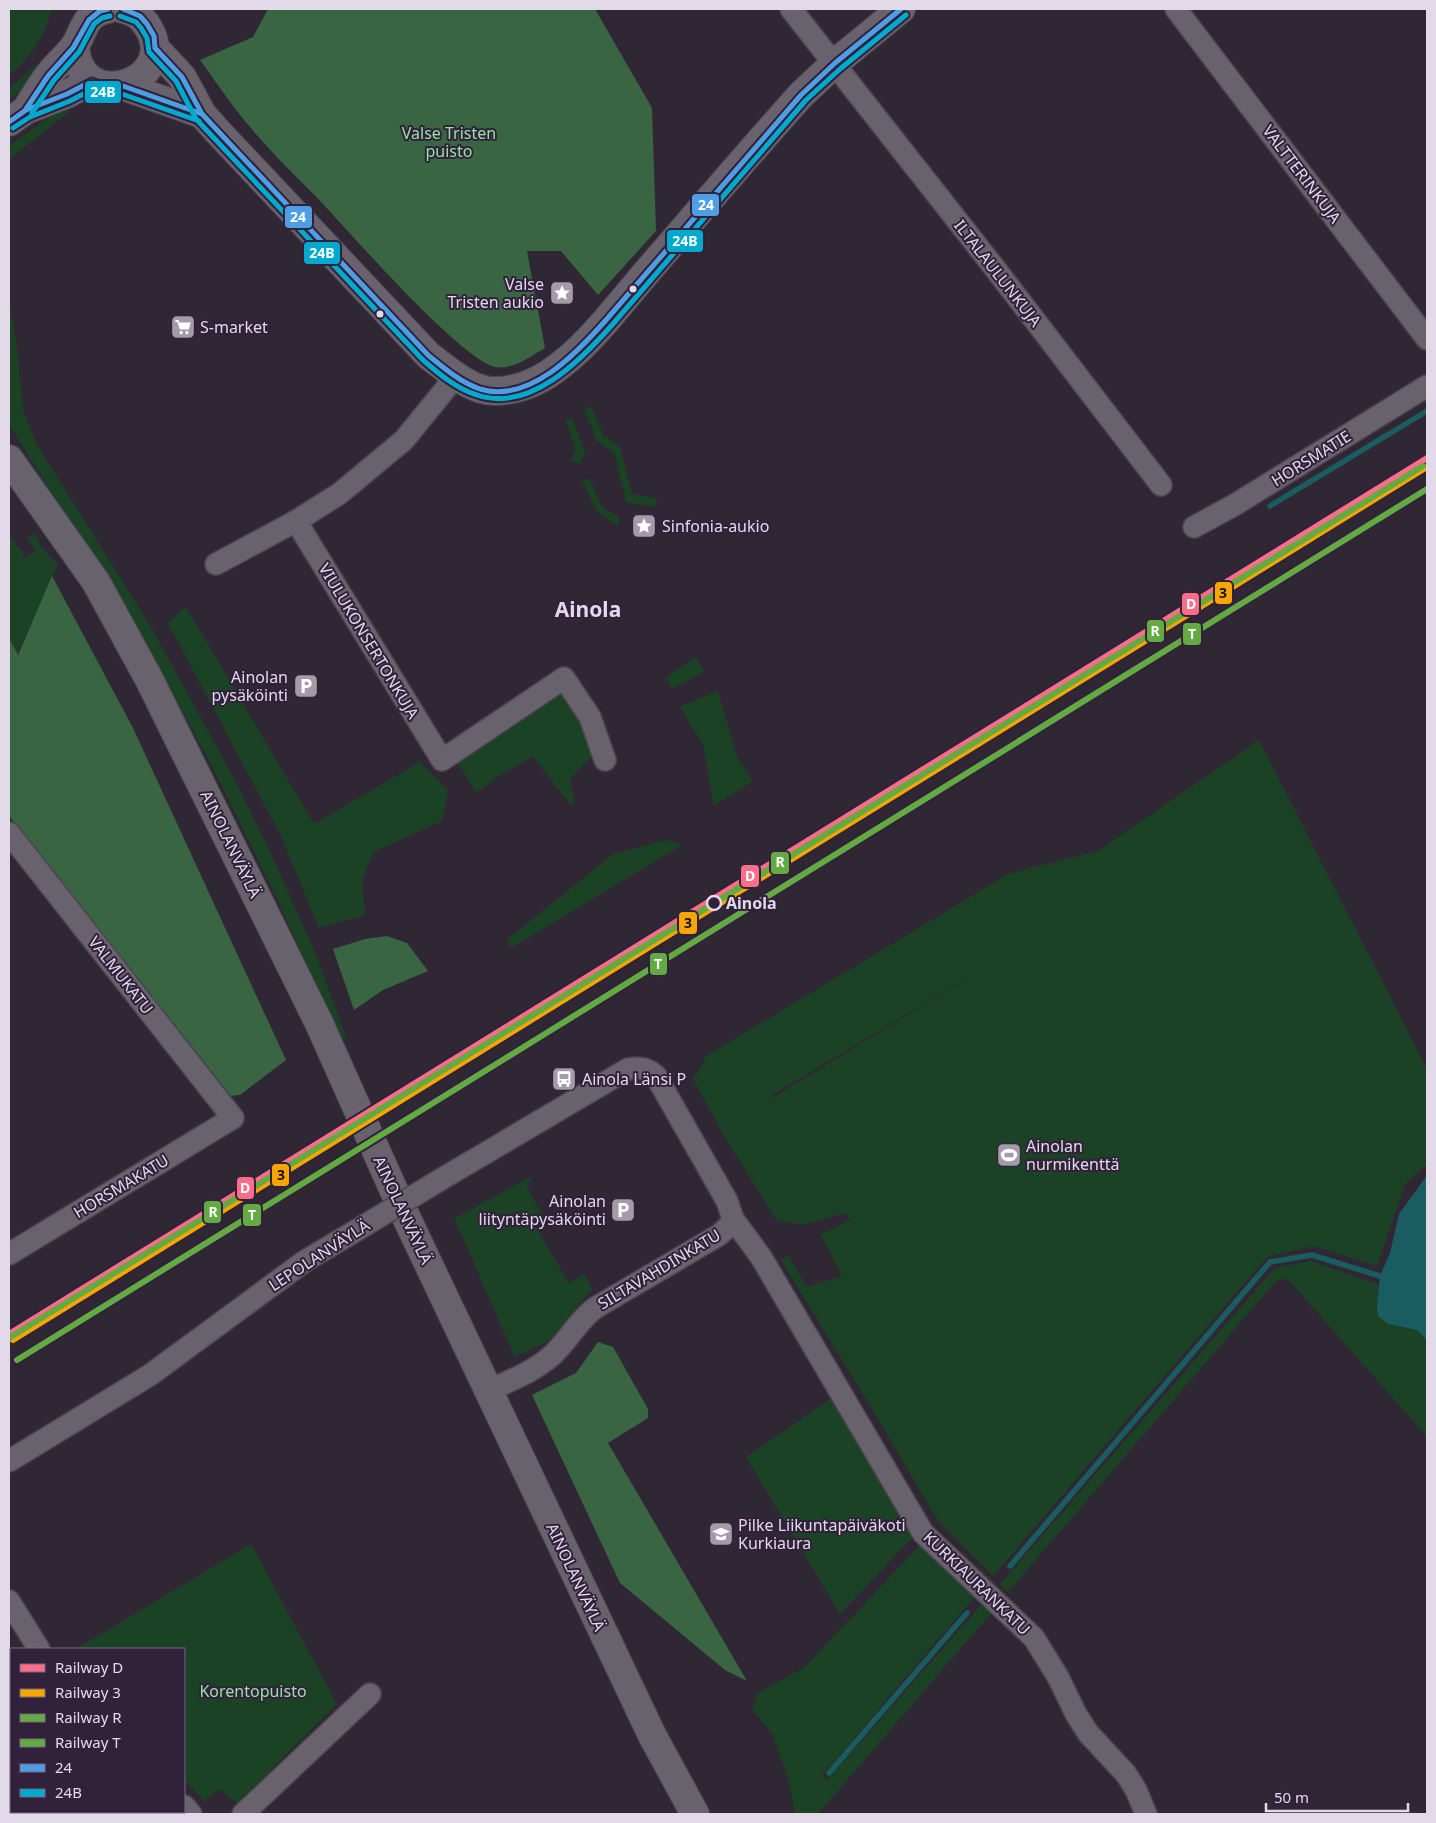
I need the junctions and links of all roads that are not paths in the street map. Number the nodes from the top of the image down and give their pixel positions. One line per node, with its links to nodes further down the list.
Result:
1 (792, 9): 7 (street, ILTALAULUNKUJA)
2 (901, 9): 7 (main road)
3 (1176, 9): 12 (street, VALTTERINKUJA)
4 (111, 11): 5 (main road); 6 (main road)
5 (75, 46): 8 (main road); 11 (main road)
6 (155, 48): 9 (main road); 10 (main road)
7 (835, 63): 13 (main road); 16 (street, ILTALAULUNKUJA)
8 (92, 81): 9 (main road); 11 (main road)
9 (123, 86): 10 (main road)
10 (202, 114): 13 (main road)
11 (17, 116)
12 (1427, 339)
13 (456, 376): 17 (street)
14 (1427, 386): 18 (street, HORSMATIE)
15 (9, 459): 26 (main road, AINOLANVÄYLÄ)
16 (1161, 485)
17 (296, 521): 19 (street); 20 (street, VIULUKONSERTONKUJA)
18 (1194, 527)
19 (216, 564)
20 (605, 760)
21 (9, 833): 23 (street, VALMUKATU)
22 (640, 1067): 24 (street, SILTAVAHDINKATU); 27 (street, LEPOLANVÄYLÄ, bridge)
23 (233, 1118): 25 (street, HORSMAKATU)
24 (734, 1219): 26 (street, SILTAVAHDINKATU); 33 (street, KURKIAURANKATU)
25 (9, 1254)
26 (488, 1390): 32 (main road, AINOLANVÄYLÄ)
27 (9, 1461)
28 (9, 1601): 29 (street)
29 (38, 1648)
30 (370, 1694): 31 (street)
31 (243, 1814)
32 (695, 1814)
33 (1146, 1814)

